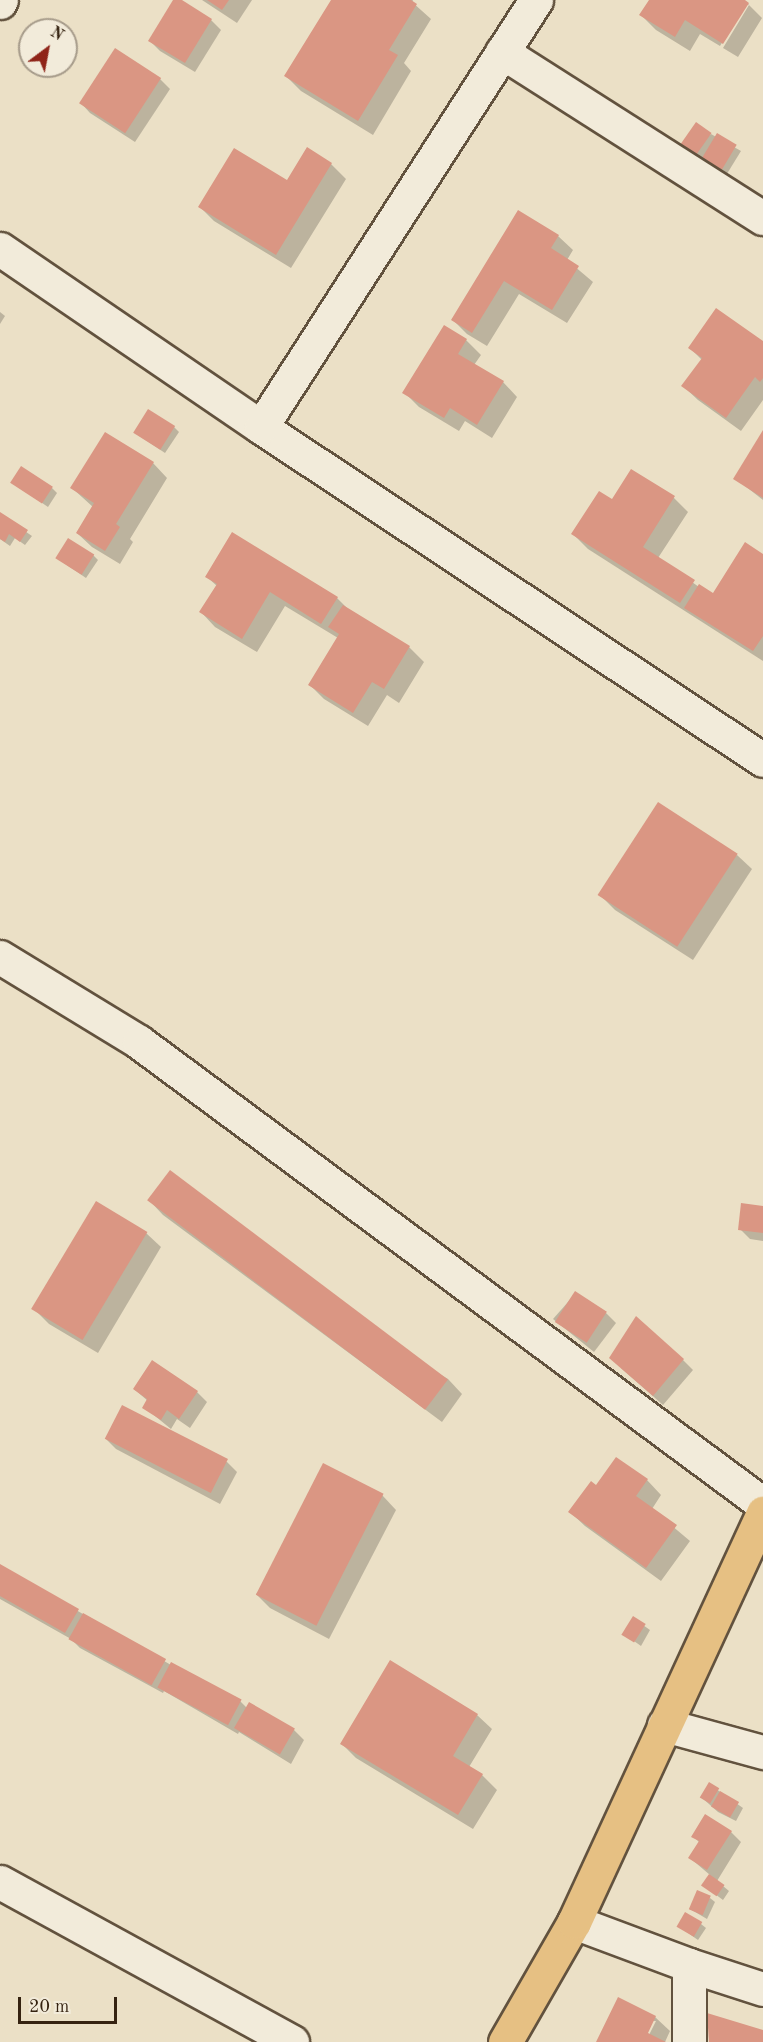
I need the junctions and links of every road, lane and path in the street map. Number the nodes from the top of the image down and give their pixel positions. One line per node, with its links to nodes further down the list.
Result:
1 (536, 0): 2 (street)
2 (502, 52): 3 (street); 5 (street)
3 (763, 218)
4 (0, 249): 5 (street)
5 (261, 426): 6 (street)
6 (763, 760)
7 (0, 957): 8 (street)
8 (763, 1504)
9 (763, 1513): 10 (main road)
10 (664, 1725): 11 (street); 13 (main road)
11 (763, 1752)
12 (0, 1882): 16 (street)
13 (574, 1922): 14 (street); 17 (main road)
14 (689, 1965): 15 (street); 18 (street)
15 (763, 1989)
16 (292, 2042)
17 (505, 2042)
18 (688, 2042)

